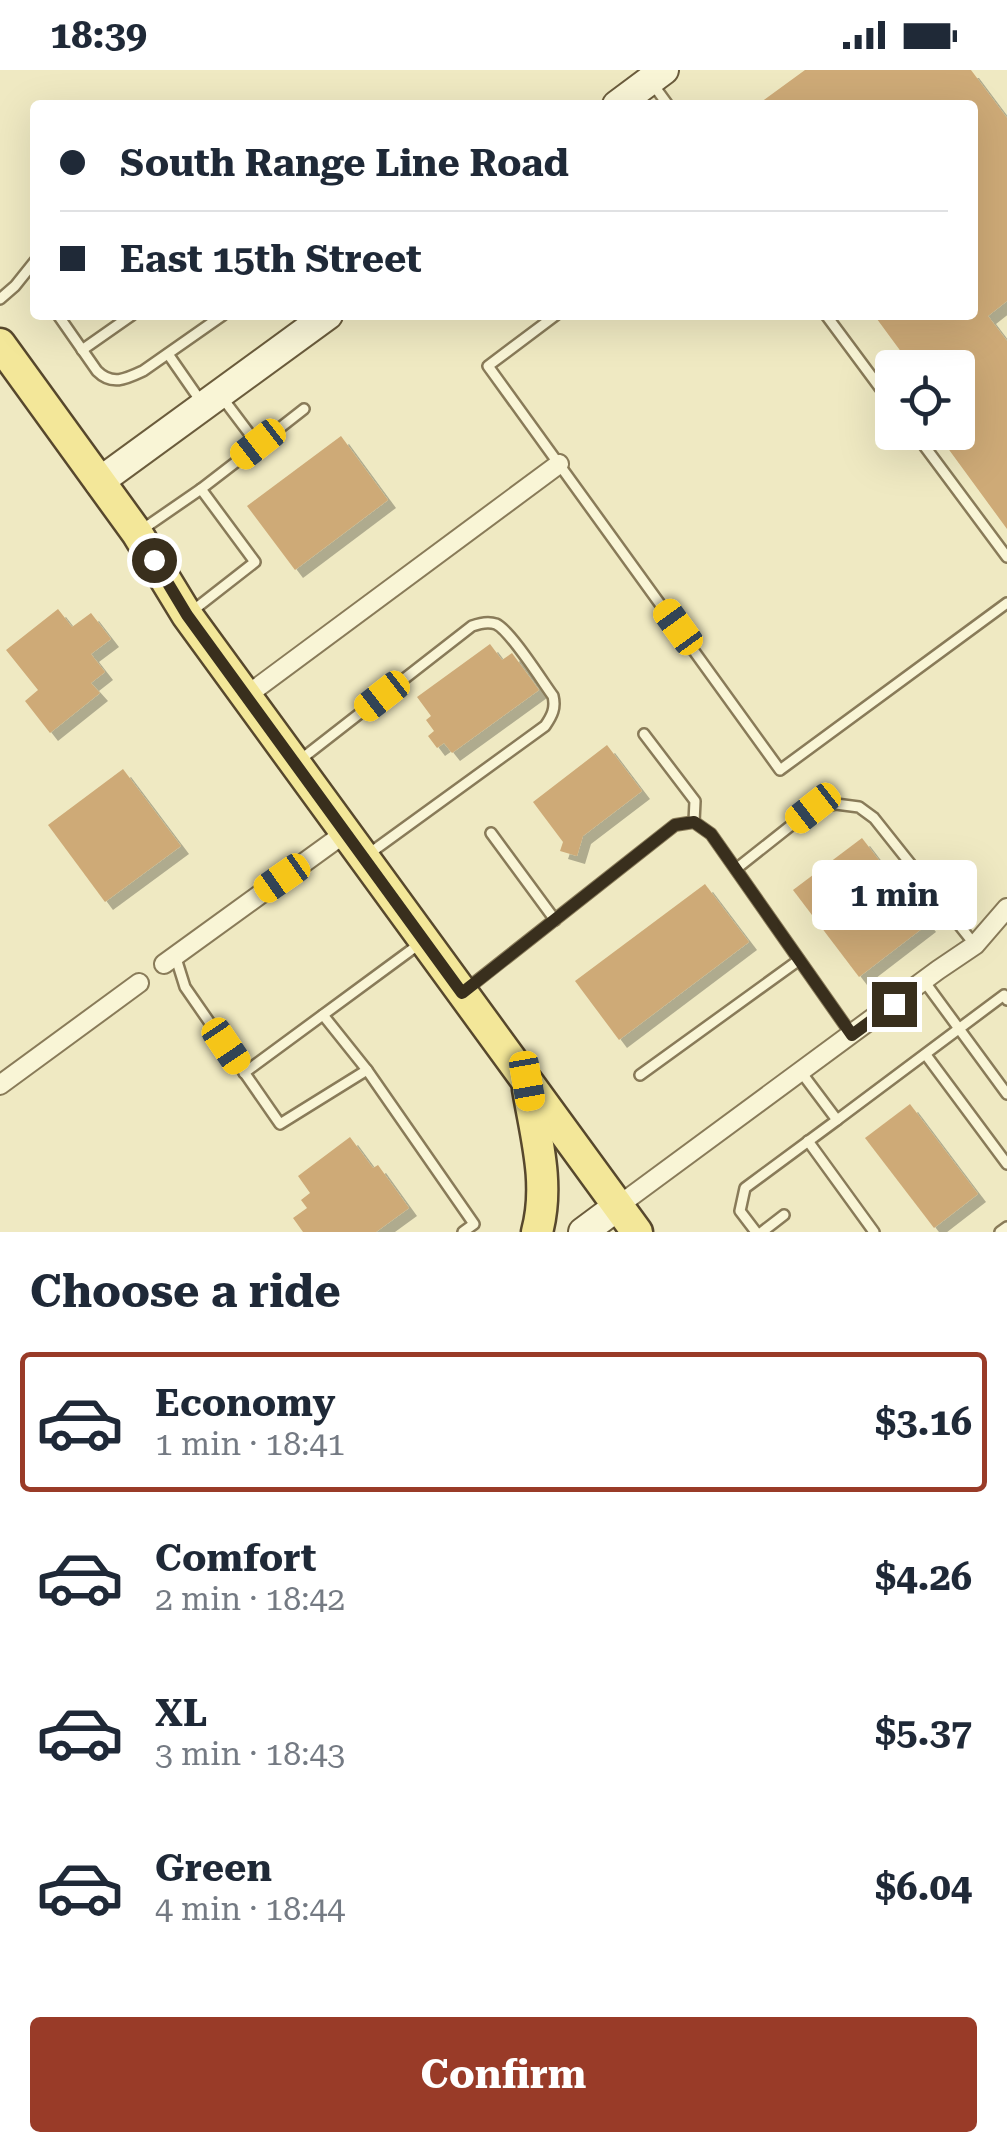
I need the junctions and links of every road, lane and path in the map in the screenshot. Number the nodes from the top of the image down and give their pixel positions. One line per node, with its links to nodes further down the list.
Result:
1 (657, 75): 2 (street); 3 (lane)
2 (623, 100)
3 (666, 100)
4 (30, 267): 5 (lane)
5 (27, 271): 6 (lane); 7 (lane)
6 (30, 276)
7 (0, 300)
8 (61, 320): 15 (lane)
9 (125, 320): 15 (lane)
10 (216, 320): 16 (lane)
11 (321, 320): 18 (street)
12 (549, 320): 22 (lane)
13 (830, 320): 17 (lane)
14 (0, 344): 23 (main road)
15 (82, 350): 16 (lane)
16 (168, 354): 18 (lane)
17 (875, 381)
18 (212, 399): 20 (lane); 23 (street)
19 (304, 409): 20 (lane)
20 (258, 444): 24 (lane)
21 (927, 450): 26 (lane)
22 (559, 464): 27 (lane); 29 (street)
23 (99, 482): 25 (main road)
24 (201, 489): 25 (lane); 28 (lane)
25 (137, 533): 28 (main road)
26 (1007, 558)
27 (1007, 603)
28 (187, 615): 29 (main road)
29 (246, 696): 31 (main road)
30 (644, 734): 32 (lane)
31 (295, 764): 33 (main road); 35 (lane)
32 (694, 822): 36 (lane); 38 (lane)
33 (345, 832): 35 (main road); 41 (street)
34 (491, 833): 38 (lane)
35 (364, 858): 39 (main road)
36 (736, 869): 40 (lane); 42 (lane)
37 (1007, 908): 40 (street)
38 (555, 920): 45 (lane)
39 (424, 940): 45 (main road); 47 (lane)
40 (975, 945): 43 (street)
41 (169, 959): 53 (lane)
42 (799, 960): 49 (lane); 54 (lane)
43 (924, 980): 48 (lane); 49 (street)
44 (139, 983): 56 (street)
45 (462, 993): 55 (main road)
46 (1006, 996): 48 (lane)
47 (323, 1015): 51 (lane); 53 (lane)
48 (959, 1030): 50 (lane); 57 (lane)
49 (852, 1035): 52 (street)
50 (926, 1054): 58 (lane); 60 (lane)
51 (367, 1070): 53 (lane); 68 (lane)
52 (802, 1072): 58 (lane); 63 (street)
53 (244, 1073)
54 (640, 1075)
55 (527, 1081): 63 (main road); 69 (main road)
56 (0, 1085)
57 (1007, 1094)
58 (836, 1120): 59 (lane)
59 (808, 1141): 61 (lane); 72 (lane)
60 (1007, 1164)
61 (834, 1177): 62 (lane); 64 (lane)
62 (822, 1186)
63 (618, 1206): 70 (street); 71 (main road)
64 (856, 1206): 66 (lane); 73 (lane)
65 (784, 1215): 72 (lane)
66 (844, 1216)
67 (1007, 1227): 74 (lane)
68 (463, 1232)
69 (537, 1232)
70 (584, 1232)
71 (637, 1232)
72 (759, 1232)
73 (874, 1232)
74 (1000, 1232)

